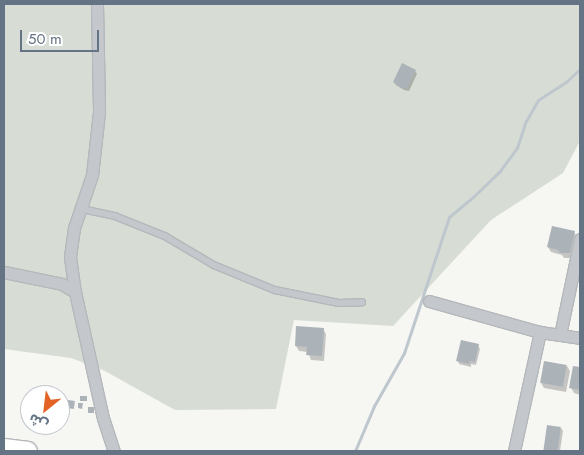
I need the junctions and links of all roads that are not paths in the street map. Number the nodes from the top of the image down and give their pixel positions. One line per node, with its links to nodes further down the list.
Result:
1 (97, 4): 2 (street)
2 (82, 209): 5 (street); 7 (lane)
3 (580, 239): 9 (street)
4 (4, 272): 5 (street)
5 (75, 292): 13 (street)
6 (429, 301): 8 (street)
7 (362, 302)
8 (540, 332): 9 (street); 14 (street)
9 (560, 335): 10 (street)
10 (580, 338)
11 (4, 448): 12 (highway)
12 (28, 451)
13 (114, 451)
14 (514, 451)

